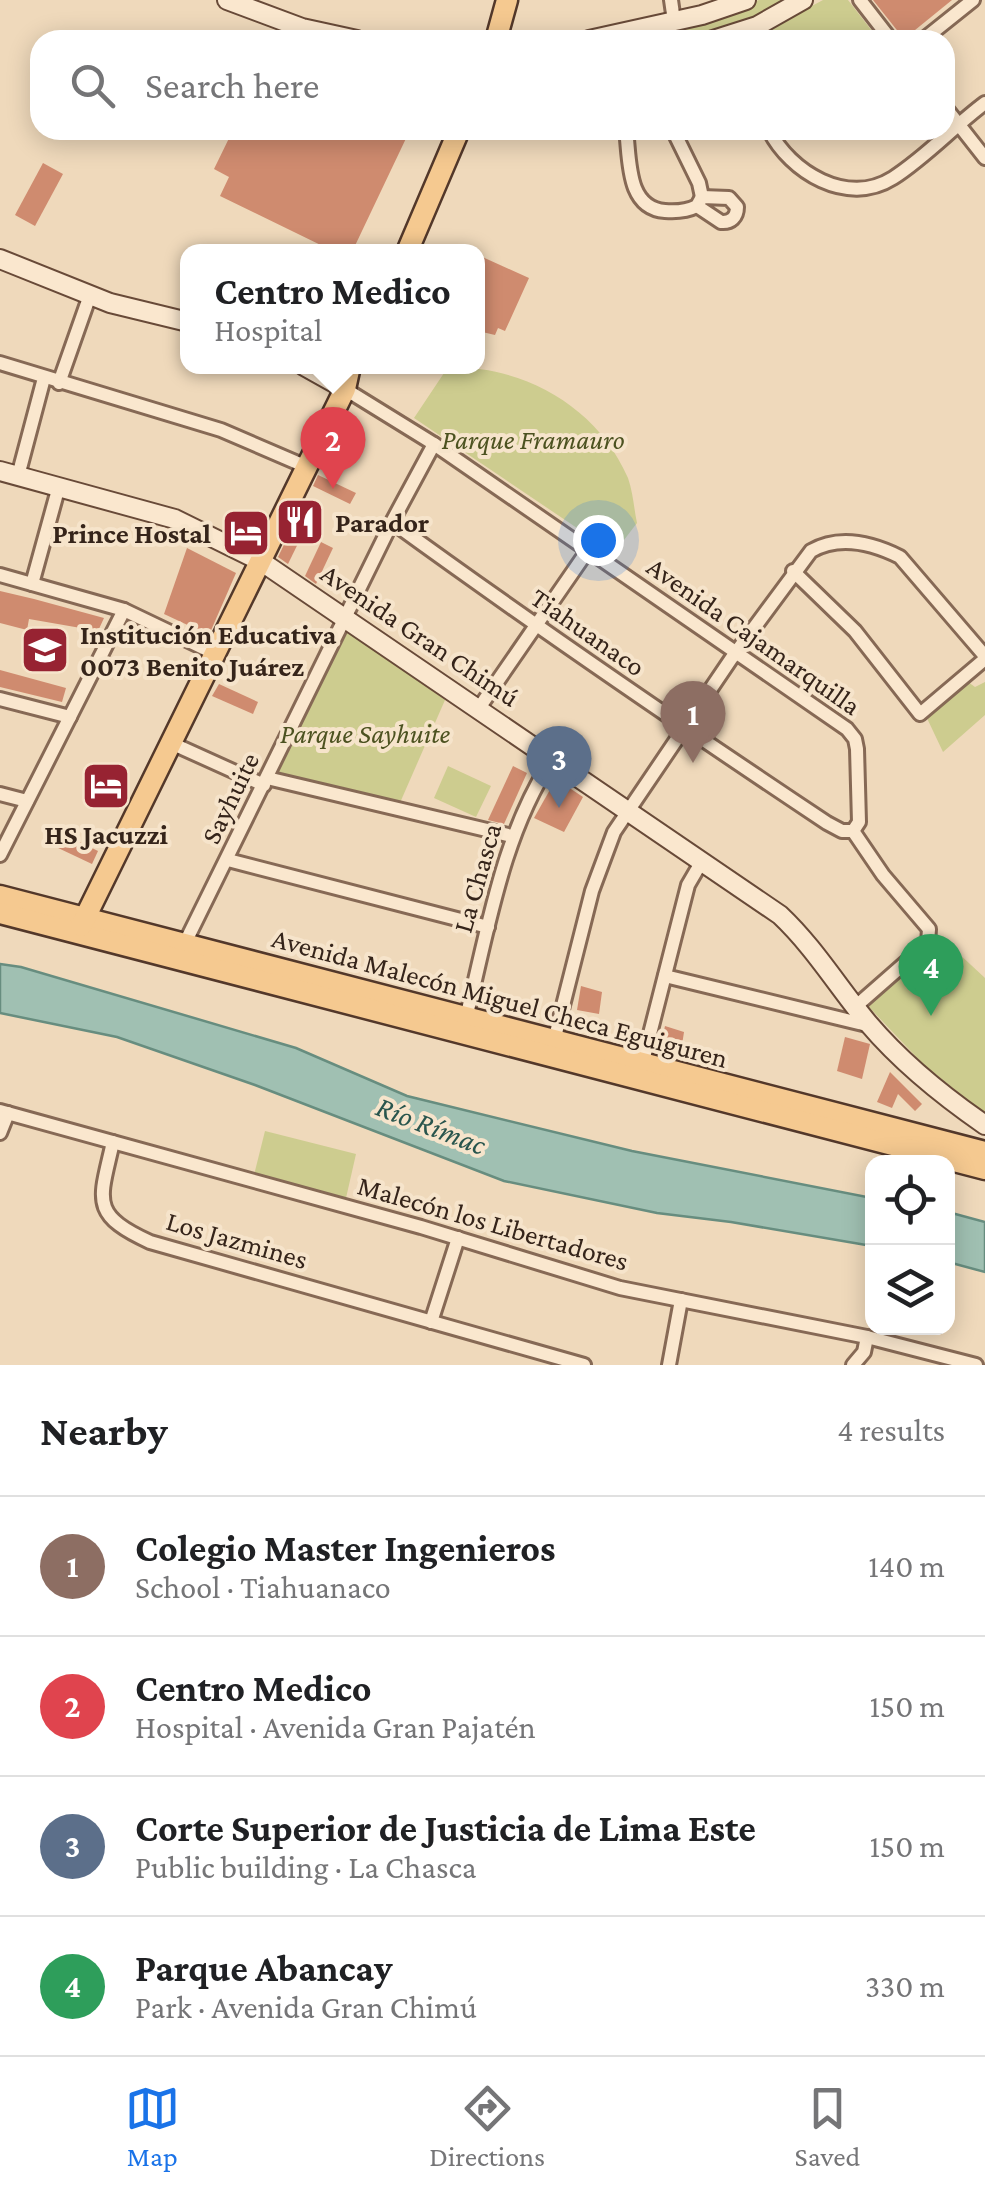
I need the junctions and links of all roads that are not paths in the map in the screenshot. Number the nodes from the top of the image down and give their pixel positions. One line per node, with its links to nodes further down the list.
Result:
1 (227, 0): 9 (street)
2 (507, 0): 10 (main road)
3 (670, 0): 8 (street)
4 (803, 0): 13 (street)
5 (860, 0): 14 (street)
6 (972, 0): 15 (street)
7 (737, 4): 8 (street); 12 (street)
8 (674, 22): 11 (street)
9 (311, 30)
10 (499, 30)
11 (636, 30)
12 (727, 30)
13 (739, 30)
14 (883, 30)
15 (935, 30)
16 (985, 103): 18 (street)
17 (955, 118): 18 (street)
18 (959, 123): 19 (street); 26 (street)
19 (955, 126)
20 (455, 140): 27 (main road)
21 (465, 140): 28 (main road)
22 (627, 140): 23 (street)
23 (679, 140)
24 (774, 140): 25 (street)
25 (939, 140)
26 (985, 158)
27 (410, 244)
28 (420, 244)
29 (0, 259): 30 (street)
30 (90, 296): 31 (street); 37 (street)
31 (180, 320)
32 (0, 363): 36 (street)
33 (318, 374): 38 (street)
34 (348, 374): 38 (main road)
35 (358, 374): 38 (main road)
36 (44, 378): 37 (street); 41 (street)
37 (59, 382): 40 (street)
38 (345, 389): 39 (street, Avenida Cajamarquilla); 40 (main road)
39 (434, 444): 43 (street, Sayhuite); 44 (street, Avenida Cajamarquilla)
40 (307, 468): 45 (main road)
41 (9, 473): 42 (street, Avenida Gran Chimú)
42 (59, 486): 45 (street, Avenida Gran Chimú); 48 (street)
43 (392, 522): 50 (street, Sayhuite); 51 (street, Tiahuanaco)
44 (588, 550): 51 (street); 52 (street, Avenida Cajamarquilla)
45 (262, 562): 50 (street, Avenida Gran Chimú); 53 (main road)
46 (793, 571): 52 (street); 54 (street); 54 (street)
47 (0, 575): 48 (street)
48 (32, 584): 49 (street)
49 (124, 610): 53 (street); 57 (street)
50 (344, 617): 56 (street, Avenida Gran Chimú); 61 (street, Sayhuite)
51 (535, 626): 56 (street); 58 (street, Tiahuanaco)
52 (736, 652): 58 (street); 65 (street, Avenida Cajamarquilla)
53 (216, 654): 59 (main road)
54 (985, 658)
55 (0, 699): 57 (street)
56 (479, 708): 60 (street, Avenida Gran Chimú)
57 (70, 718): 63 (street)
58 (684, 728): 64 (street); 65 (street, Tiahuanaco)
59 (171, 743): 61 (street); 72 (main road)
60 (553, 758): 64 (street, Avenida Gran Chimú); 66 (street, La Chasca)
61 (265, 782): 66 (street); 68 (street, Sayhuite)
62 (0, 794): 63 (street)
63 (27, 802): 67 (street)
64 (627, 810): 69 (street, Avenida Gran Chimú); 79 (street)
65 (853, 831): 76 (street)
66 (512, 836): 73 (street, La Chasca)
67 (0, 855)
68 (228, 860): 73 (street); 74 (street, Sayhuite)
69 (702, 862): 75 (street); 76 (street, Avenida Gran Chimú)
70 (0, 896): 72 (main road, Avenida Malecón Miguel Checa Eguiguren)
71 (0, 912): 72 (main road, Avenida Malecón Miguel Checa Eguiguren)
72 (81, 926): 74 (main road, Avenida Malecón Miguel Checa Eguiguren)
73 (488, 928): 77 (street, La Chasca)
74 (181, 951): 77 (main road, Avenida Malecón Miguel Checa Eguiguren); 80 (main road, Avenida Malecón Miguel Checa Eguiguren)
75 (665, 976): 78 (street); 80 (street)
76 (855, 1007): 78 (street, Avenida Gran Chimú)
77 (466, 1018): 79 (main road, Avenida Malecón Miguel Checa Eguiguren)
78 (871, 1026): 82 (street, Avenida Gran Chimú)
79 (554, 1041): 80 (main road, Avenida Malecón Miguel Checa Eguiguren)
80 (640, 1073): 85 (main road, Avenida Malecón Miguel Checa Eguiguren); 86 (main road, Avenida Malecón Miguel Checa Eguiguren)
81 (4, 1112): 83 (street); 84 (street, Malecón los Libertadores)
82 (985, 1125)
83 (0, 1133)
84 (113, 1142): 87 (street, Malecón los Libertadores); 89 (street, Los Jazmines)
85 (985, 1152)
86 (985, 1168)
87 (458, 1238): 88 (street, Malecón los Libertadores); 89 (street)
88 (681, 1300): 90 (street, Malecón los Libertadores); 92 (street)
89 (432, 1322): 91 (street)
90 (866, 1336): 93 (street); 94 (street, Malecón los Libertadores)
91 (584, 1365)
92 (669, 1365)
93 (853, 1365)
94 (976, 1365)

